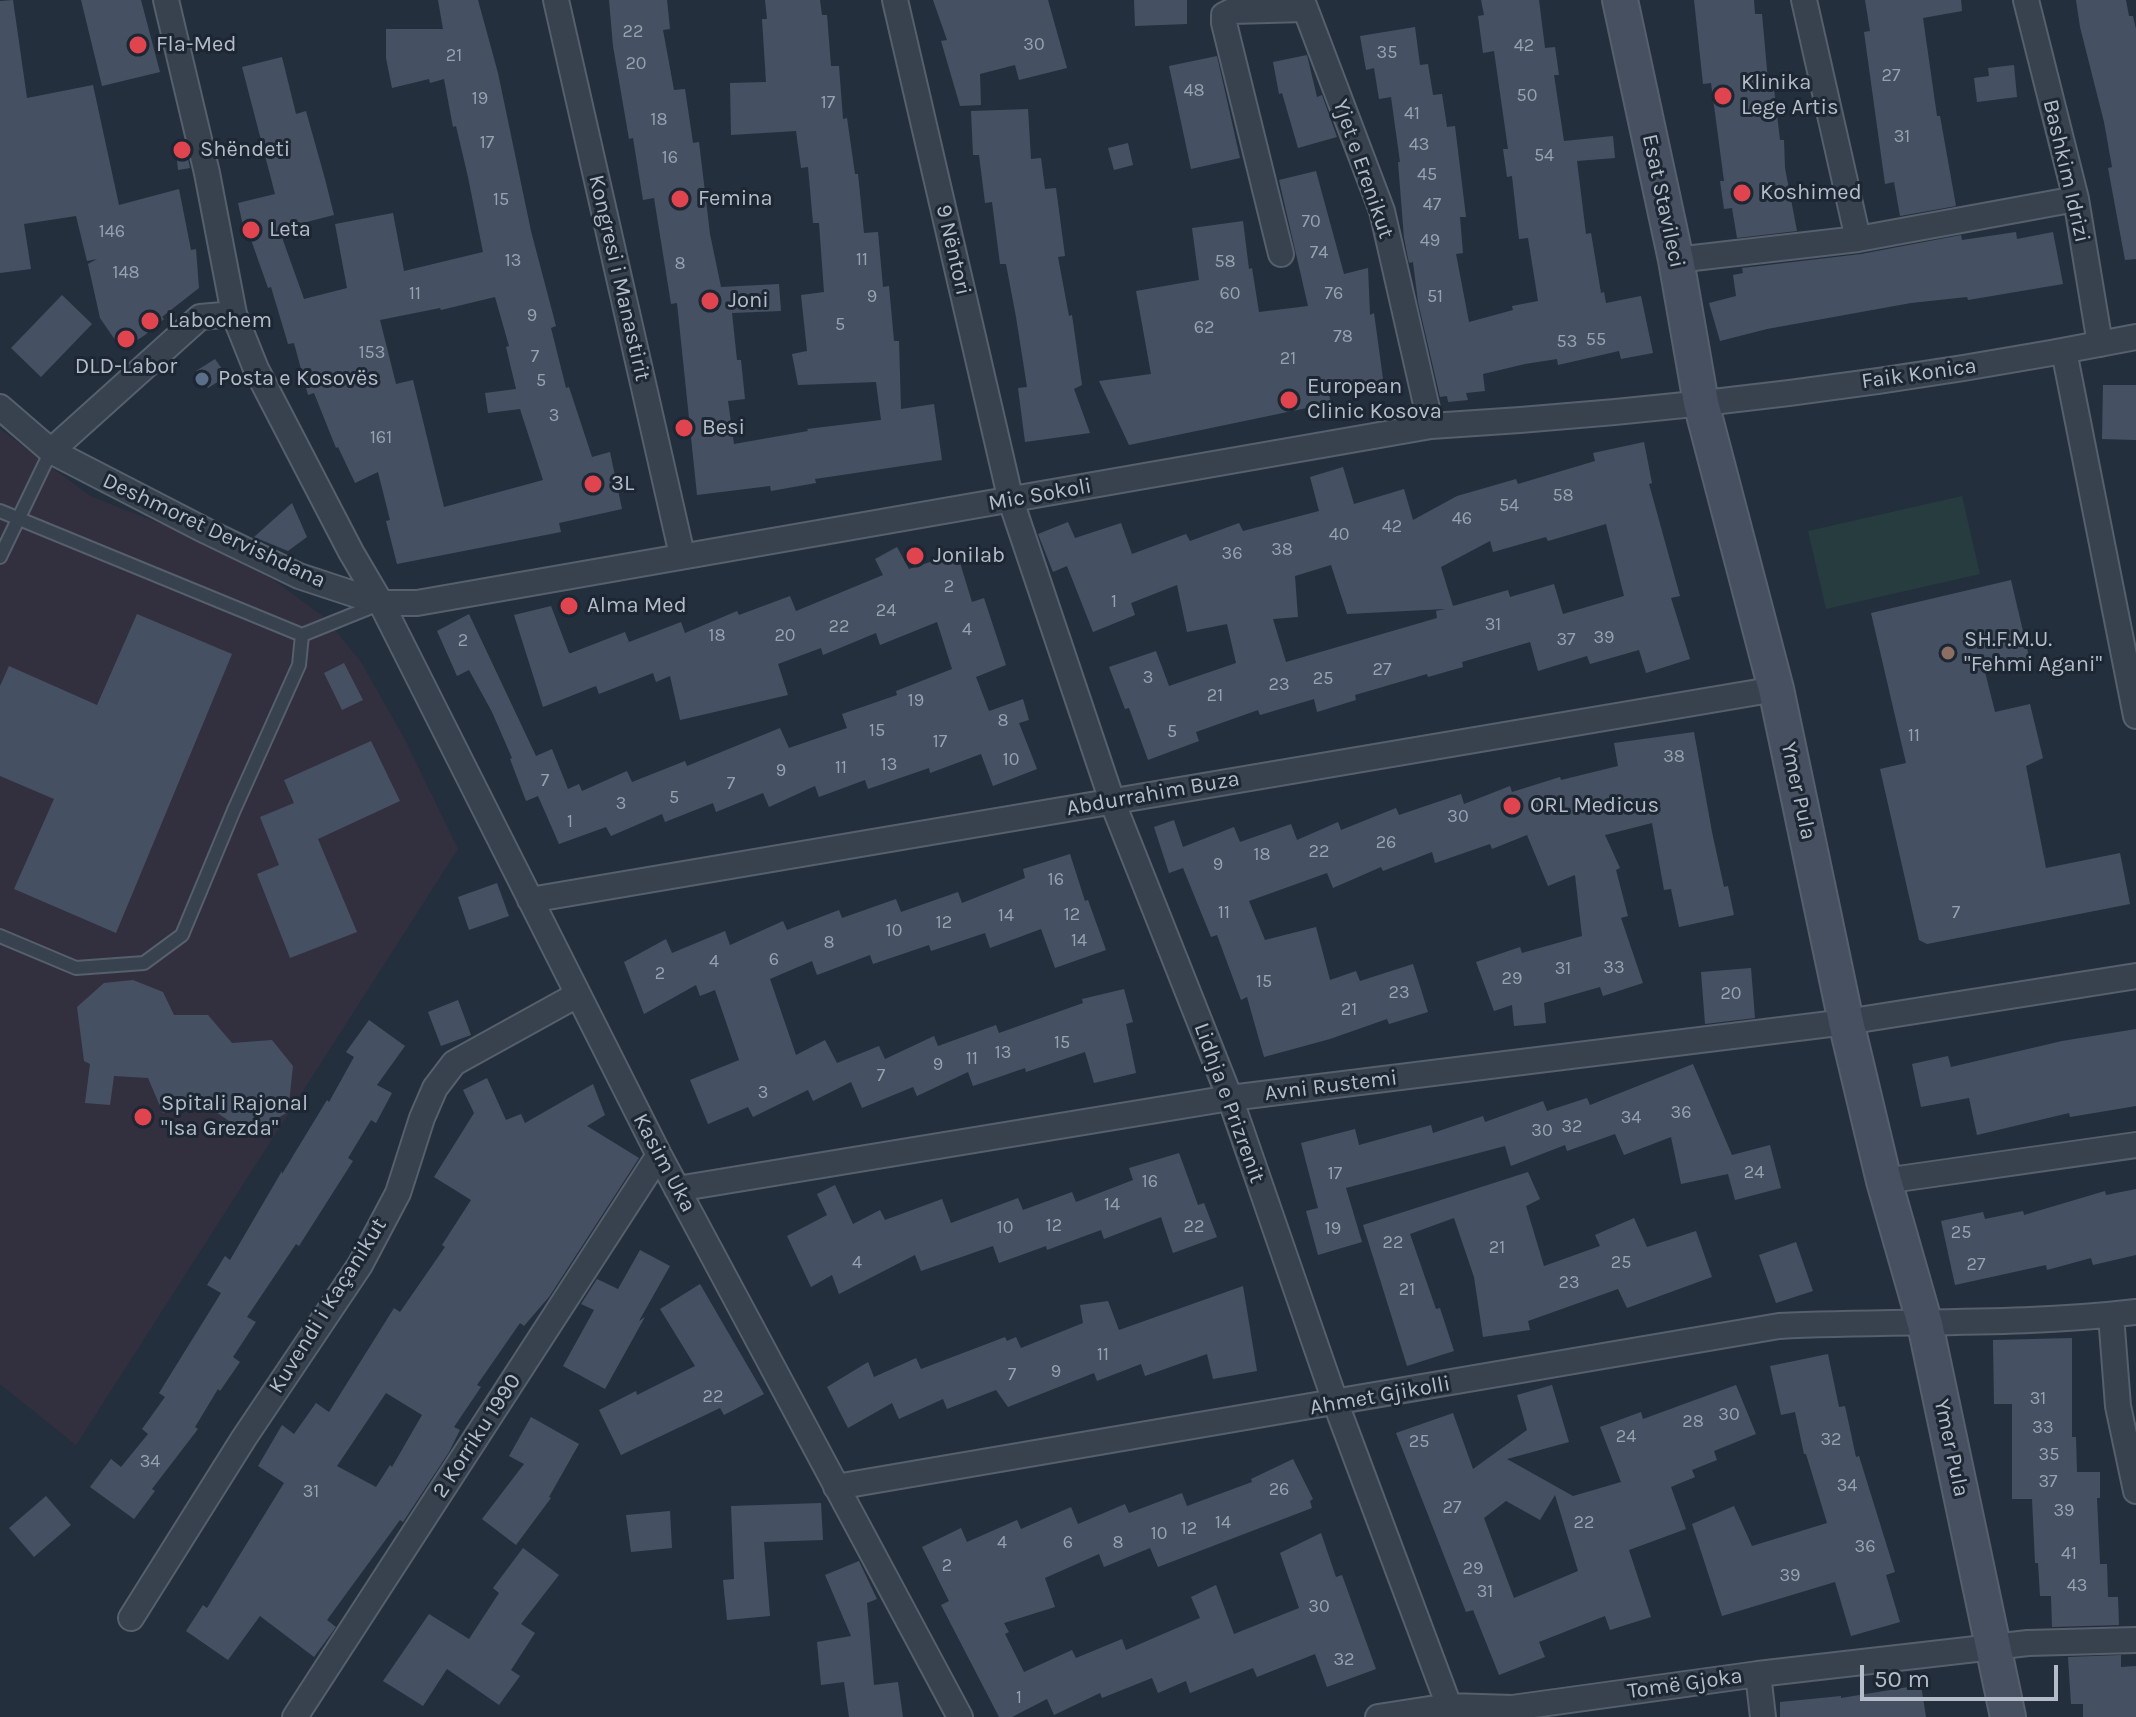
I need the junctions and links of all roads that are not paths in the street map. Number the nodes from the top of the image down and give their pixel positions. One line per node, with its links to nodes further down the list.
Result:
1 (166, 0): 12 (street, Kasim Uka)
2 (556, 0): 23 (street, Kongresi i Manastirit)
3 (895, 0): 20 (street, 9 Nëntori)
4 (1620, 0): 11 (street, Esat Stavileci)
5 (1804, 0): 9 (street)
6 (2026, 0): 8 (street, Bashkim Idrizi)
7 (1303, 4): 10 (street, Yjet e Erenikut); 18 (street, Yjet e Erenikut)
8 (2076, 199): 9 (street); 14 (street, Bashkim Idrizi)
9 (1858, 239): 11 (street)
10 (1281, 254)
11 (1676, 260): 16 (street, Esat Stavileci)
12 (234, 314): 19 (street); 25 (street, Kasim Uka)
13 (2136, 337): 14 (street, Faik Konica)
14 (2100, 344): 15 (street, Faik Konica)
15 (2064, 351): 16 (street, Faik Konica); 26 (street)
16 (1701, 403): 18 (street, Mic Sokoli); 28 (street, Ymer Pula)
17 (0, 407): 19 (street, Deshmoret Dervishdana)
18 (1431, 426): 20 (street, Mic Sokoli)
19 (51, 451): 22 (lane); 25 (street, Deshmoret Dervishdana)
20 (1011, 501): 23 (street, Mic Sokoli); 30 (street, Lidhja e Prizrenit)
21 (0, 511): 22 (lane)
22 (19, 518): 24 (lane); 27 (lane)
23 (682, 555): 25 (street, Mic Sokoli)
24 (0, 557)
25 (381, 603): 27 (lane); 31 (street, Kasim Uka)
26 (2127, 630): 29 (street)
27 (302, 635): 32 (lane)
28 (1776, 689): 30 (street, Abdurrahim Buza); 35 (street, Ymer Pula)
29 (2136, 716)
30 (1112, 801): 31 (street, Abdurrahim Buza); 36 (street, Lidhja e Prizrenit)
31 (530, 900): 34 (street, Kasim Uka)
32 (0, 936)
33 (2136, 976): 35 (street, Avni Rustemi)
34 (577, 995): 38 (street, Kasim Uka); 47 (street, Kuvendi i Kaçanikut)
35 (1846, 1022): 36 (street, Avni Rustemi); 39 (street, Ymer Pula)
36 (1230, 1098): 40 (street, Avni Rustemi); 44 (street, Lidhja e Prizrenit)
37 (2136, 1145): 39 (street)
38 (659, 1155): 40 (street, Kasim Uka); 53 (street, 2 Korriku 1990)
39 (1884, 1181): 43 (street, Ymer Pula)
40 (677, 1189): 45 (street, Kasim Uka)
41 (2136, 1312): 42 (street, Ahmet Gjikolli)
42 (2111, 1315): 43 (street, Ahmet Gjikolli); 46 (street)
43 (1925, 1324): 44 (street, Ahmet Gjikolli); 49 (street, Ymer Pula)
44 (1336, 1404): 45 (street, Ahmet Gjikolli); 51 (street, Lidhja e Prizrenit)
45 (836, 1487): 54 (street, Kasim Uka)
46 (2136, 1491)
47 (131, 1618)
48 (2136, 1640): 49 (street, Tomë Gjoka)
49 (1994, 1646): 50 (street, Tomë Gjoka); 57 (street, Ymer Pula)
50 (1758, 1674): 52 (street, Tomë Gjoka); 56 (street)
51 (1449, 1706): 52 (street, Tomë Gjoka); 55 (street, Tomë Gjoka)
52 (1513, 1713)
53 (295, 1717)
54 (960, 1717)
55 (1378, 1717)
56 (1763, 1717)
57 (2008, 1717)

